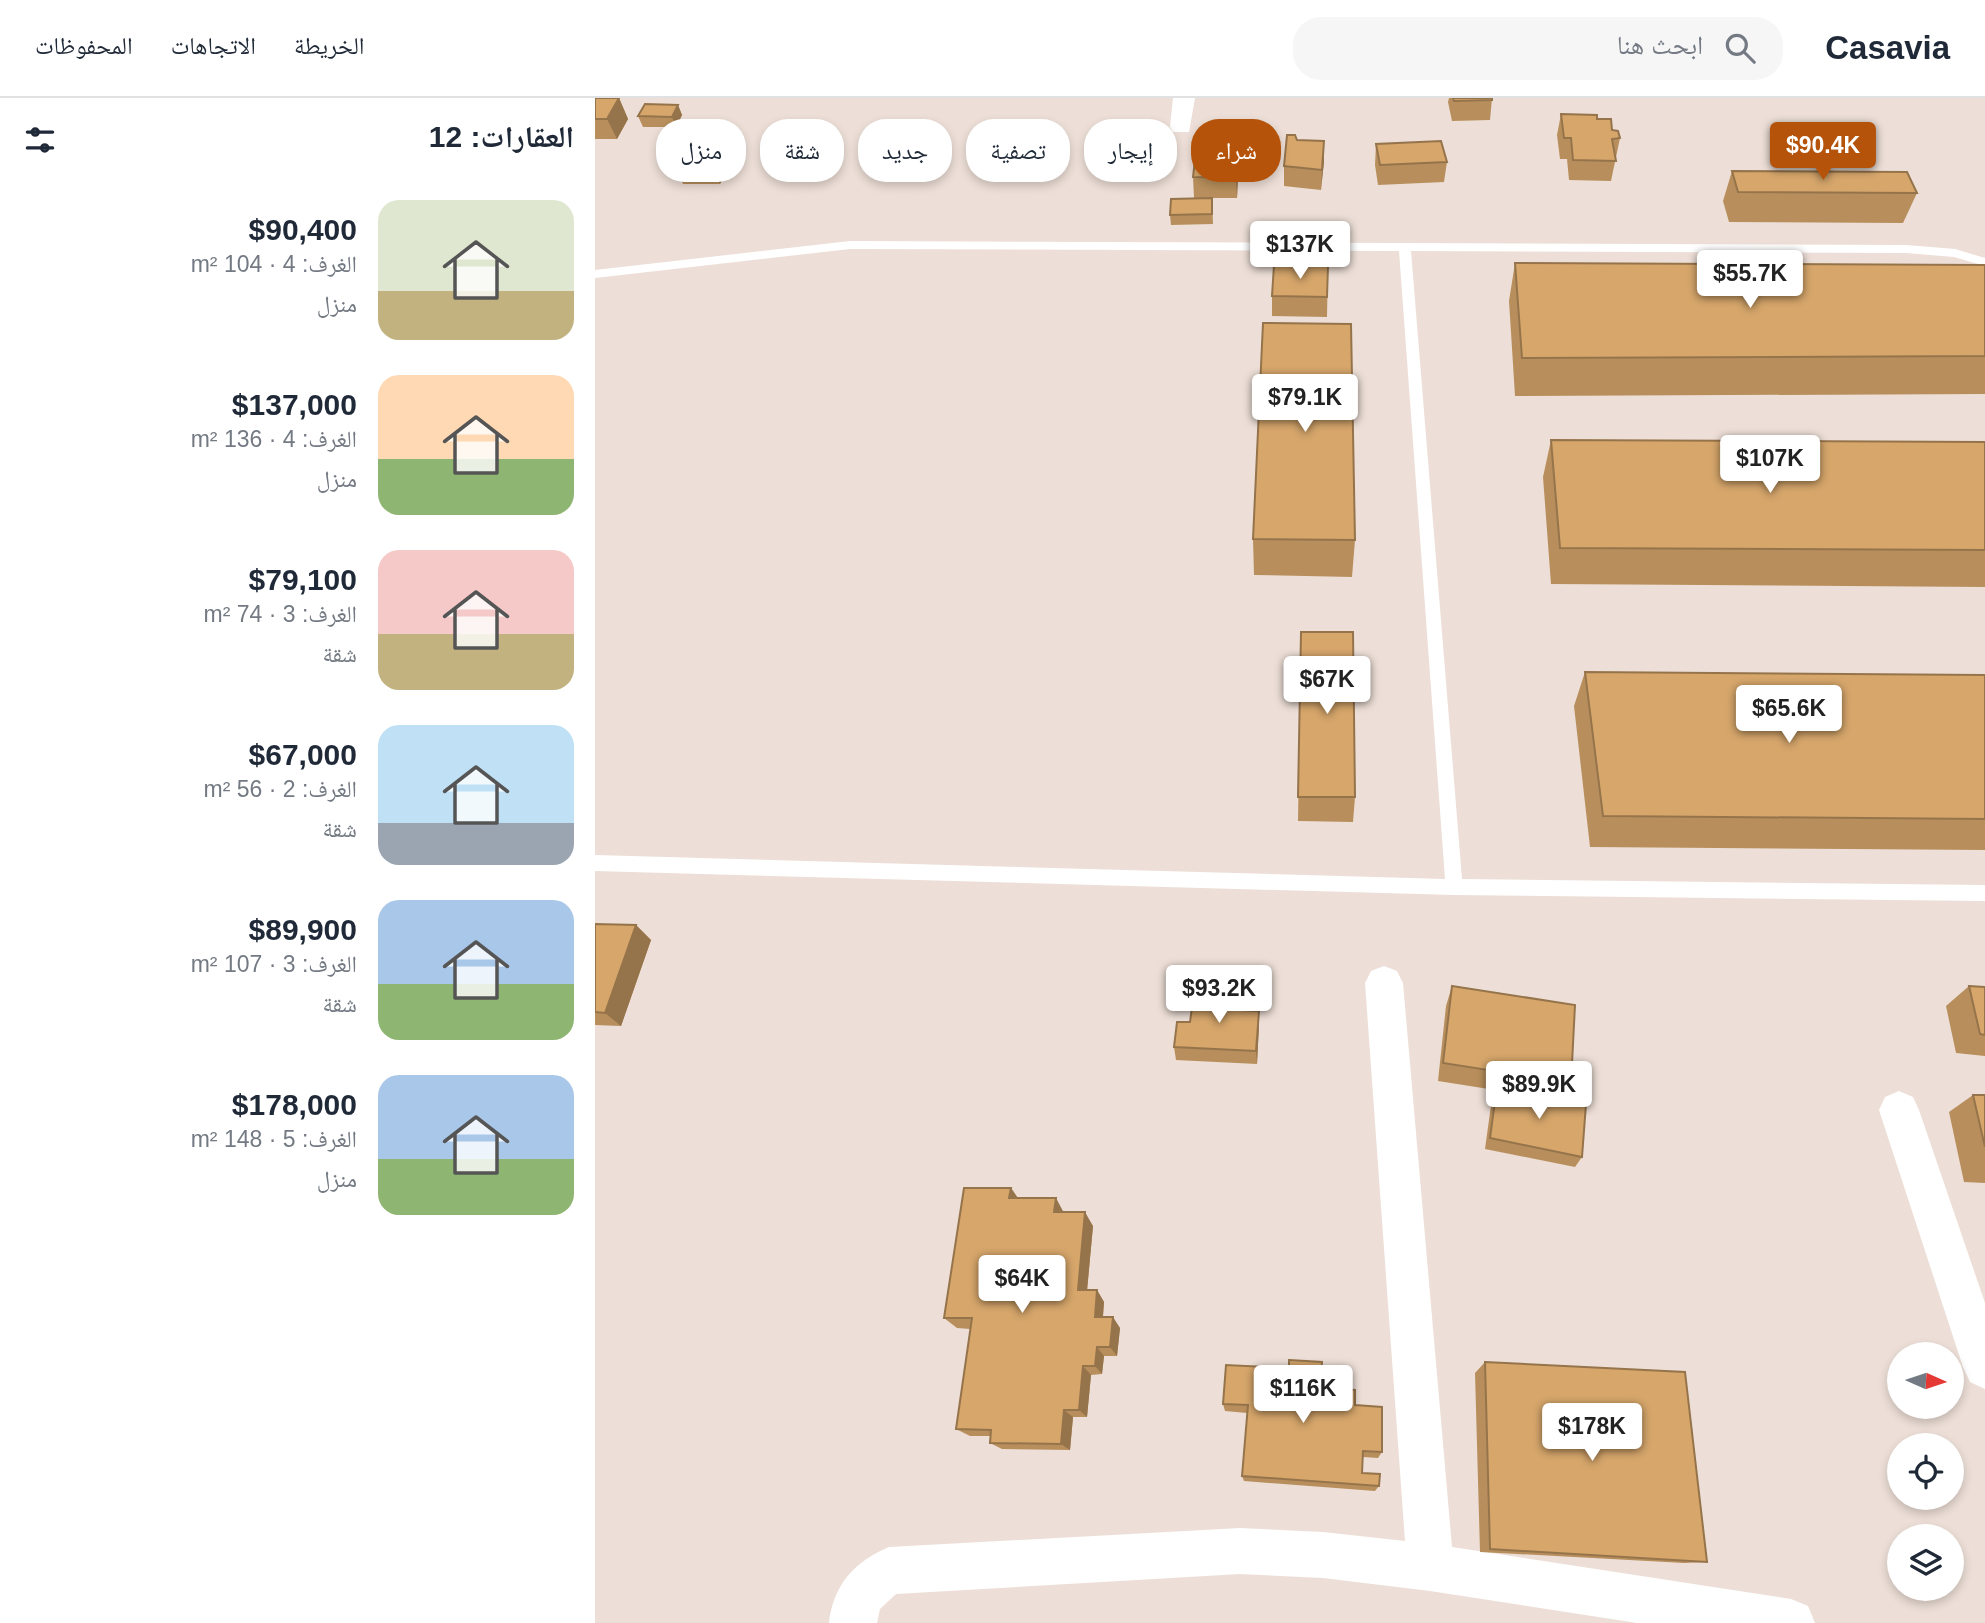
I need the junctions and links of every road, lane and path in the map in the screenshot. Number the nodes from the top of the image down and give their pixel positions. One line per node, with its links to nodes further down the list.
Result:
1 (1184, 98): 2 (street)
2 (1181, 127)
3 (1405, 247): 4 (lane); 5 (lane); 7 (lane)
4 (1985, 262)
5 (595, 274)
6 (595, 863): 7 (lane)
7 (1454, 887): 8 (lane)
8 (1985, 893)
9 (1384, 983): 12 (street)
10 (1899, 1110): 11 (street)
11 (1985, 1367)
12 (1430, 1567): 13 (street); 14 (street)
13 (1785, 1622)
14 (853, 1623)

